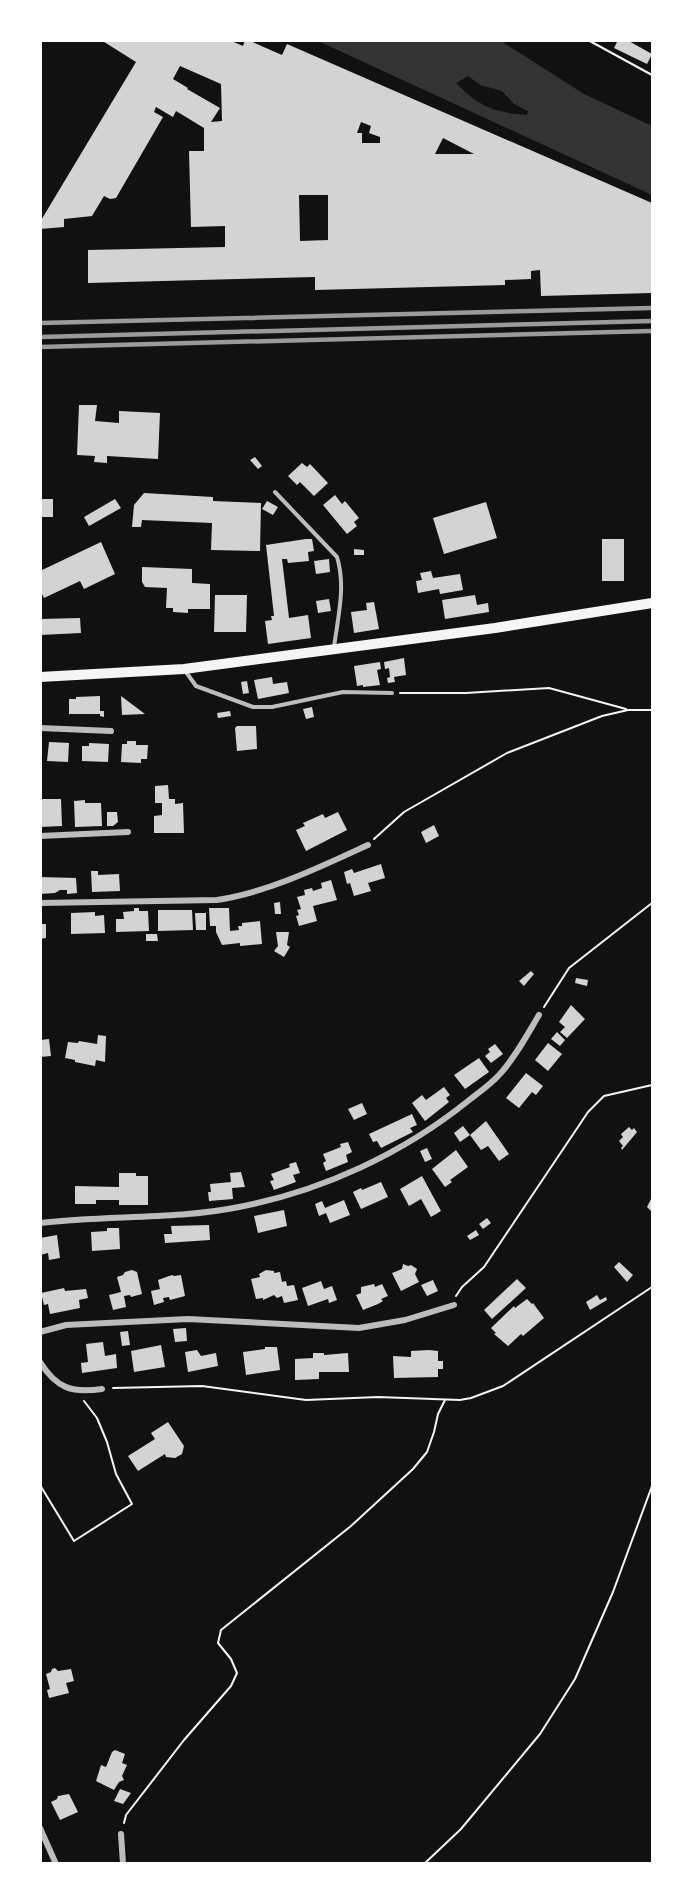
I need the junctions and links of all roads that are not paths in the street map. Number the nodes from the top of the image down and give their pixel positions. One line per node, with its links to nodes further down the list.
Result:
1 (275, 492): 3 (lane)
2 (652, 603): 3 (main road)
3 (334, 648): 4 (main road)
4 (184, 669): 5 (main road); 6 (lane)
5 (40, 677)
6 (392, 693)
7 (40, 728): 8 (street)
8 (111, 731)
9 (128, 832): 10 (street)
10 (40, 836)
11 (368, 845): 12 (street)
12 (40, 903)
13 (539, 1015): 14 (street)
14 (40, 1222)
15 (452, 1305): 16 (street)
16 (40, 1332)
17 (40, 1362): 18 (street)
18 (102, 1389)
19 (40, 1828): 21 (street)
20 (121, 1834): 22 (street)
21 (57, 1863)
22 (123, 1863)

